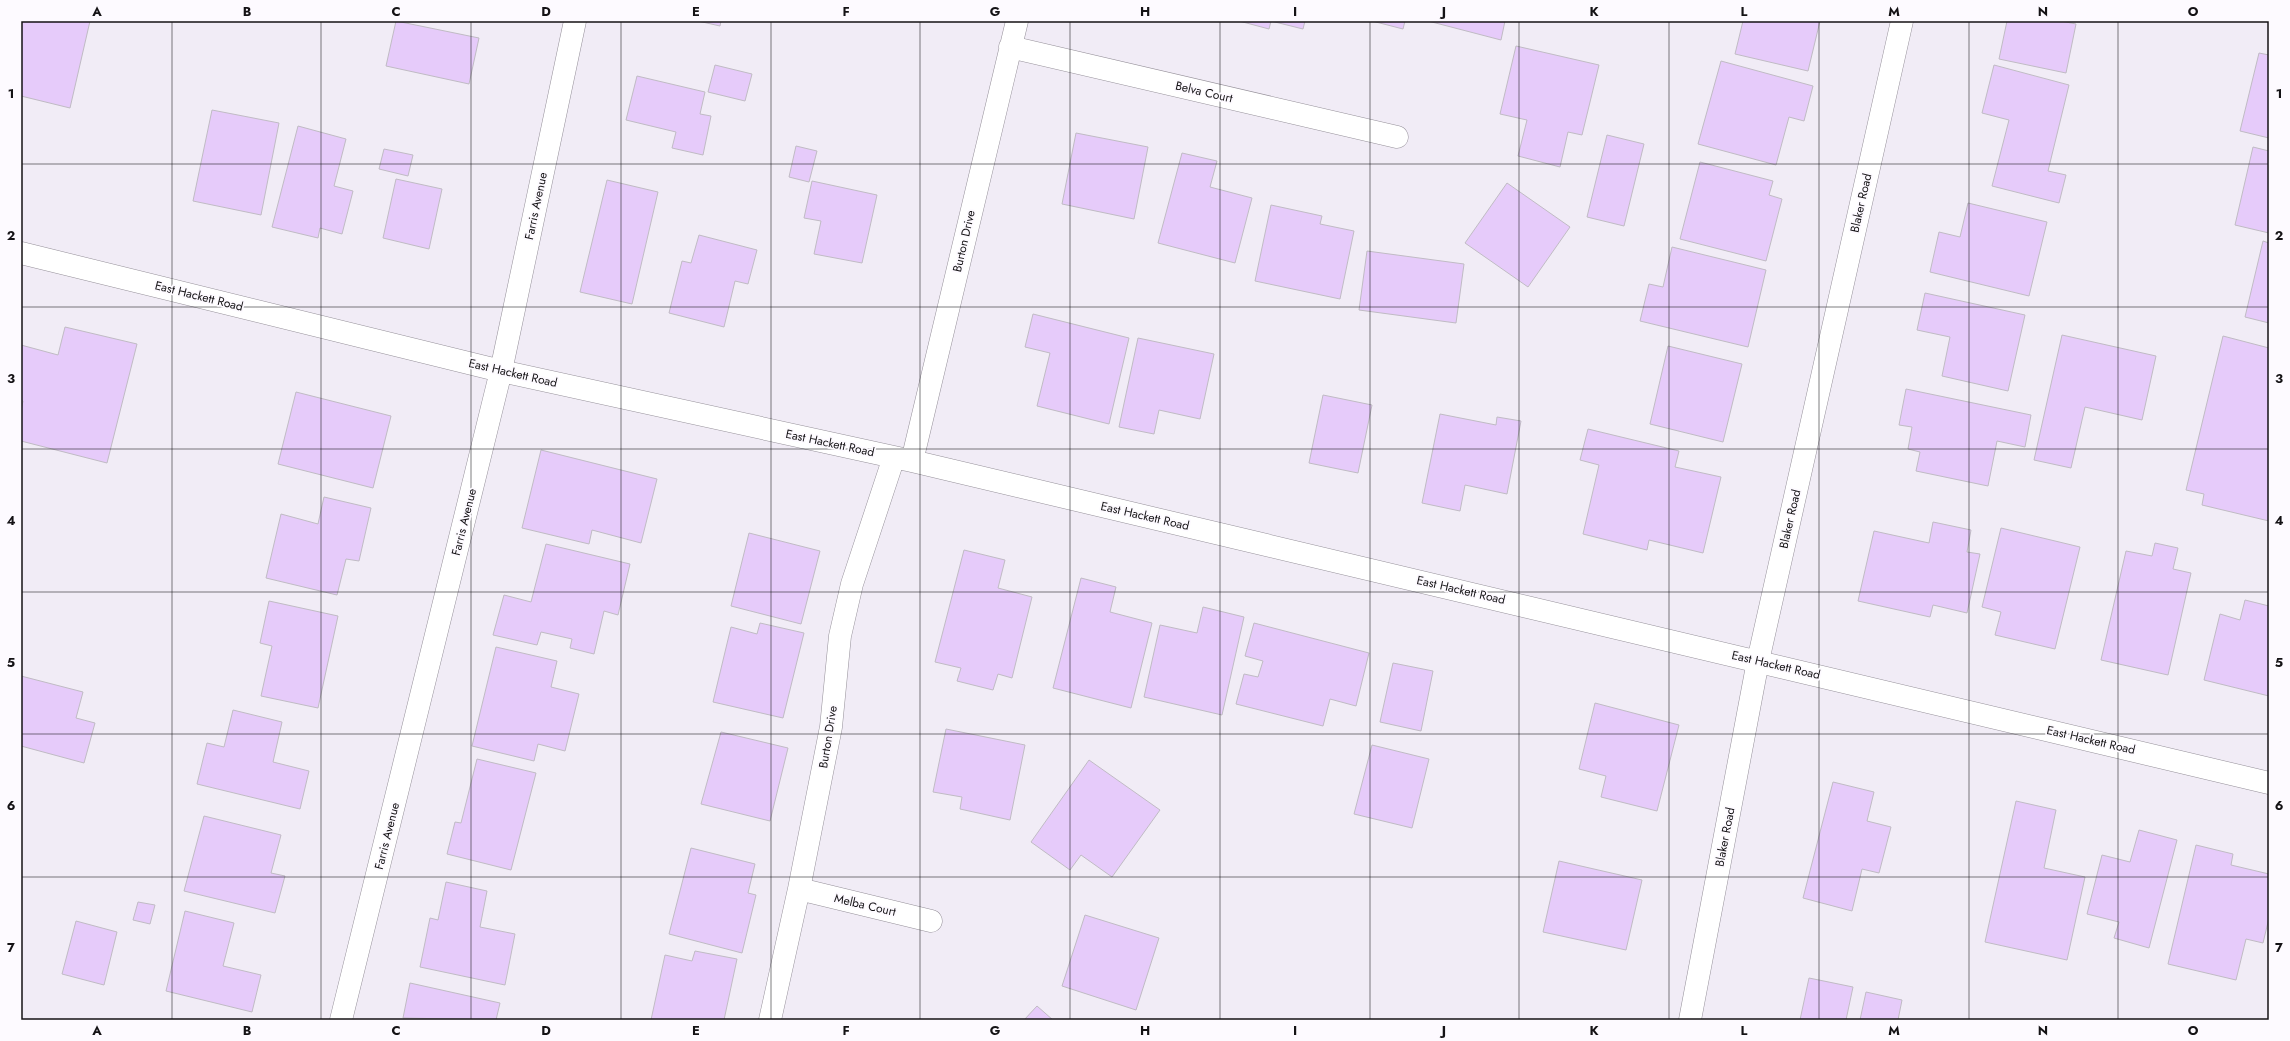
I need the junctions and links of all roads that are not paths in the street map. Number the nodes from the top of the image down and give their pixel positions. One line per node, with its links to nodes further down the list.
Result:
1 (575, 21): 7 (street, Farris Avenue)
2 (1017, 21): 4 (street, Burton Drive)
3 (1902, 21): 9 (street, Blaker Road)
4 (1010, 47): 5 (street, Belva Court); 8 (street, Burton Drive)
5 (1397, 137)
6 (21, 253): 7 (street, East Hackett Road)
7 (501, 371): 8 (street, East Hackett Road); 13 (street, Farris Avenue)
8 (903, 459): 9 (street, East Hackett Road); 11 (street, Burton Drive)
9 (1758, 661): 10 (street, East Hackett Road); 15 (street, Blaker Road)
10 (2269, 783)
11 (799, 889): 12 (street, Melba Court); 14 (street, Burton Drive)
12 (931, 921)
13 (341, 1020)
14 (770, 1020)
15 (1690, 1020)

